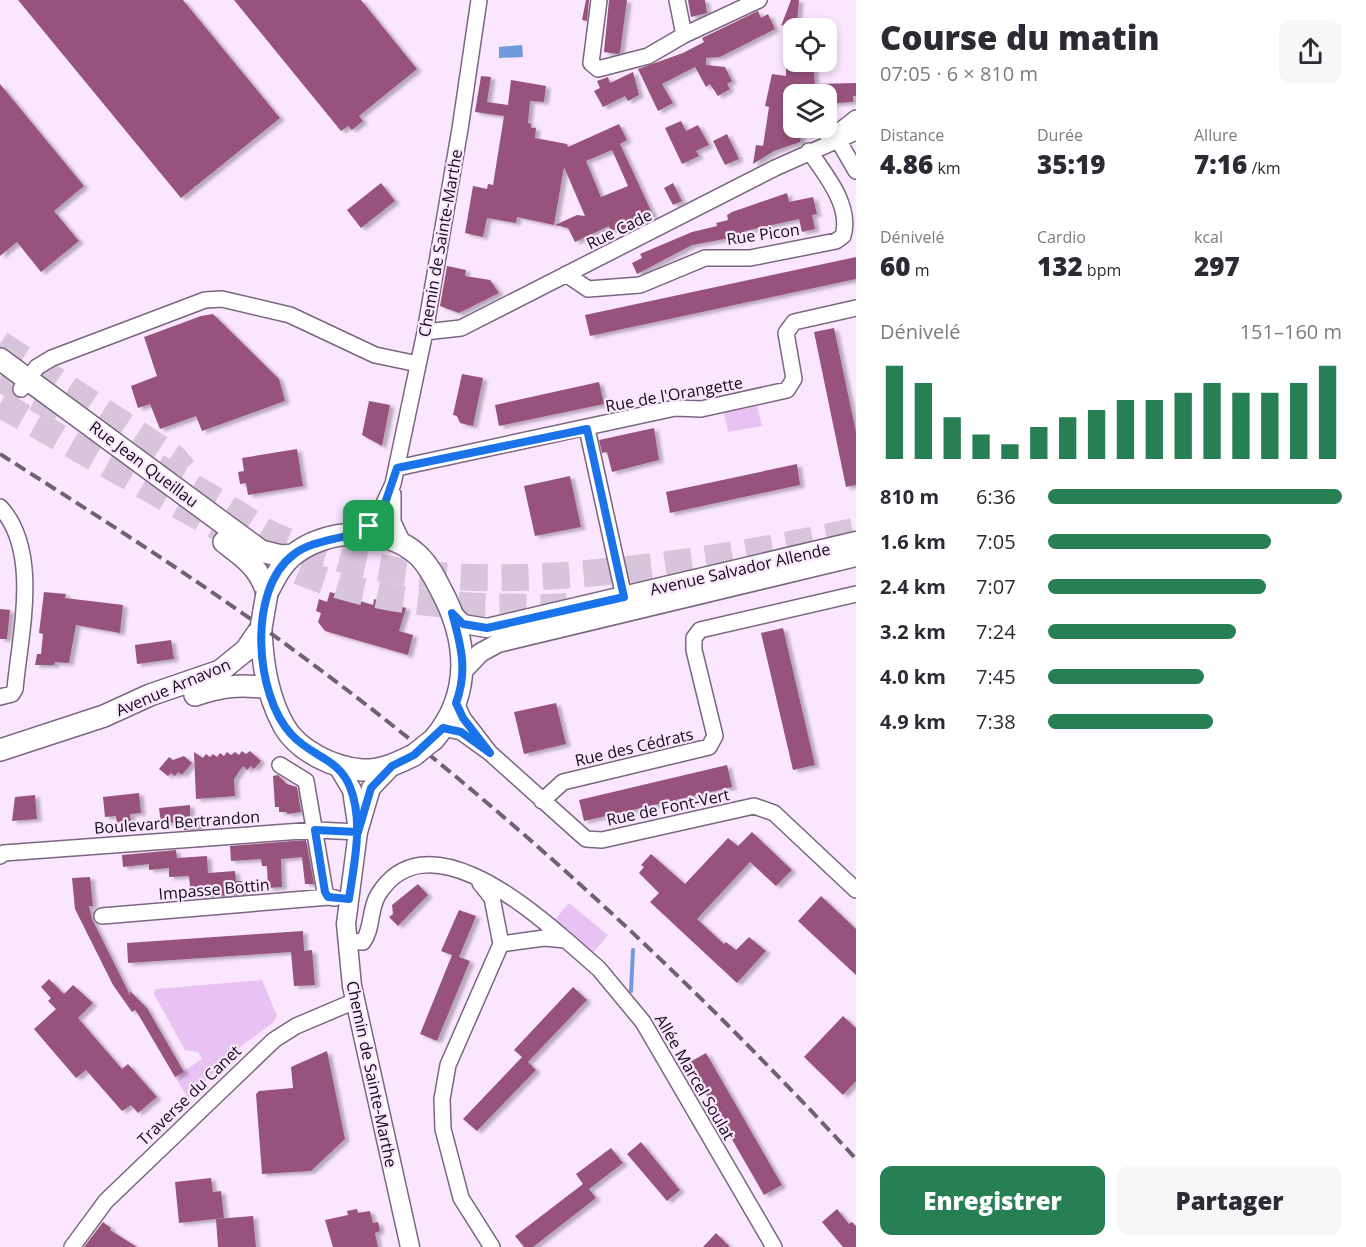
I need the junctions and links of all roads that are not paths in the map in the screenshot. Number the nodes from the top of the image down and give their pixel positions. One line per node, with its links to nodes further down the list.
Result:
1 (479, 0): 13 (street, Chemin de Sainte-Marthe)
2 (599, 0): 5 (street)
3 (677, 0): 5 (street)
4 (759, 0): 5 (street)
5 (684, 35)
6 (856, 118): 8 (street, Rue Cade)
7 (856, 132): 8 (street, Rue Cade)
8 (832, 139): 9 (street, Rue Cade); 10 (street)
9 (809, 151): 11 (street, Rue Cade); 11 (street, Rue Picon)
10 (856, 171)
11 (566, 274): 13 (street, Rue Cade)
12 (856, 308): 18 (street, Rue de l'Orangette)
13 (425, 332): 15 (street, Chemin de Sainte-Marthe)
14 (0, 359): 17 (main road, Rue Jean Queillau)
15 (418, 364): 17 (street); 19 (street, Chemin de Sainte-Marthe)
16 (0, 374): 17 (main road, Rue Jean Queillau)
17 (24, 384): 25 (main road, Rue Jean Queillau); 27 (main road, Rue Jean Queillau)
18 (587, 429): 19 (street, Rue de l'Orangette); 29 (street)
19 (397, 468): 20 (street, Chemin de Sainte-Marthe)
20 (393, 484): 22 (street, Chemin de Sainte-Marthe); 24 (street, Chemin de Sainte-Marthe)
21 (0, 507): 34 (street)
22 (355, 533): 24 (main road); 25 (main road)
23 (856, 542): 29 (street, Avenue Salvador Allende)
24 (404, 545): 30 (main road)
25 (293, 555): 27 (main road)
26 (856, 557): 32 (street, Avenue Salvador Allende)
27 (267, 593): 31 (main road, Avenue Arnavon, bridge)
28 (856, 594): 43 (street, Rue des Cédrats)
29 (624, 597): 30 (street, Avenue Salvador Allende)
30 (452, 613): 32 (main road)
31 (254, 651): 33 (main road); 36 (main road, Avenue Arnavon)
32 (463, 671): 35 (main road)
33 (268, 688): 36 (main road, Avenue Arnavon); 41 (main road)
34 (0, 697)
35 (456, 703): 37 (main road); 39 (street, Rue de Font-Vert)
36 (105, 716): 38 (main road, Avenue Arnavon)
37 (439, 734): 39 (street, Rue de Font-Vert); 42 (main road, bridge)
38 (0, 750)
39 (490, 753): 43 (street, Rue de Font-Vert)
40 (280, 765): 44 (street)
41 (337, 765): 42 (main road); 45 (street, Chemin de Sainte-Marthe)
42 (392, 766): 45 (street, Chemin de Sainte-Marthe)
43 (542, 801): 48 (street, Rue de Font-Vert)
44 (315, 830): 45 (street, Boulevard Bertrandon); 46 (street, Boulevard Bertrandon); 49 (street)
45 (358, 832): 50 (street, Chemin de Sainte-Marthe)
46 (0, 856)
47 (476, 878): 52 (street, Allée Marcel Soulat); 53 (street, Allée Marcel Soulat); 54 (street)
48 (856, 890)
49 (328, 897): 50 (street); 51 (street, Impasse Bottin)
50 (349, 899): 53 (street, Chemin de Sainte-Marthe)
51 (102, 916)
52 (566, 940): 54 (street); 59 (street, Allée Marcel Soulat)
53 (347, 941): 55 (street, Chemin de Sainte-Marthe)
54 (501, 944): 58 (street)
55 (355, 1001): 56 (street, Traverse du Canet); 57 (street, Chemin de Sainte-Marthe)
56 (72, 1247)
57 (410, 1247)
58 (492, 1247)
59 (774, 1247)

